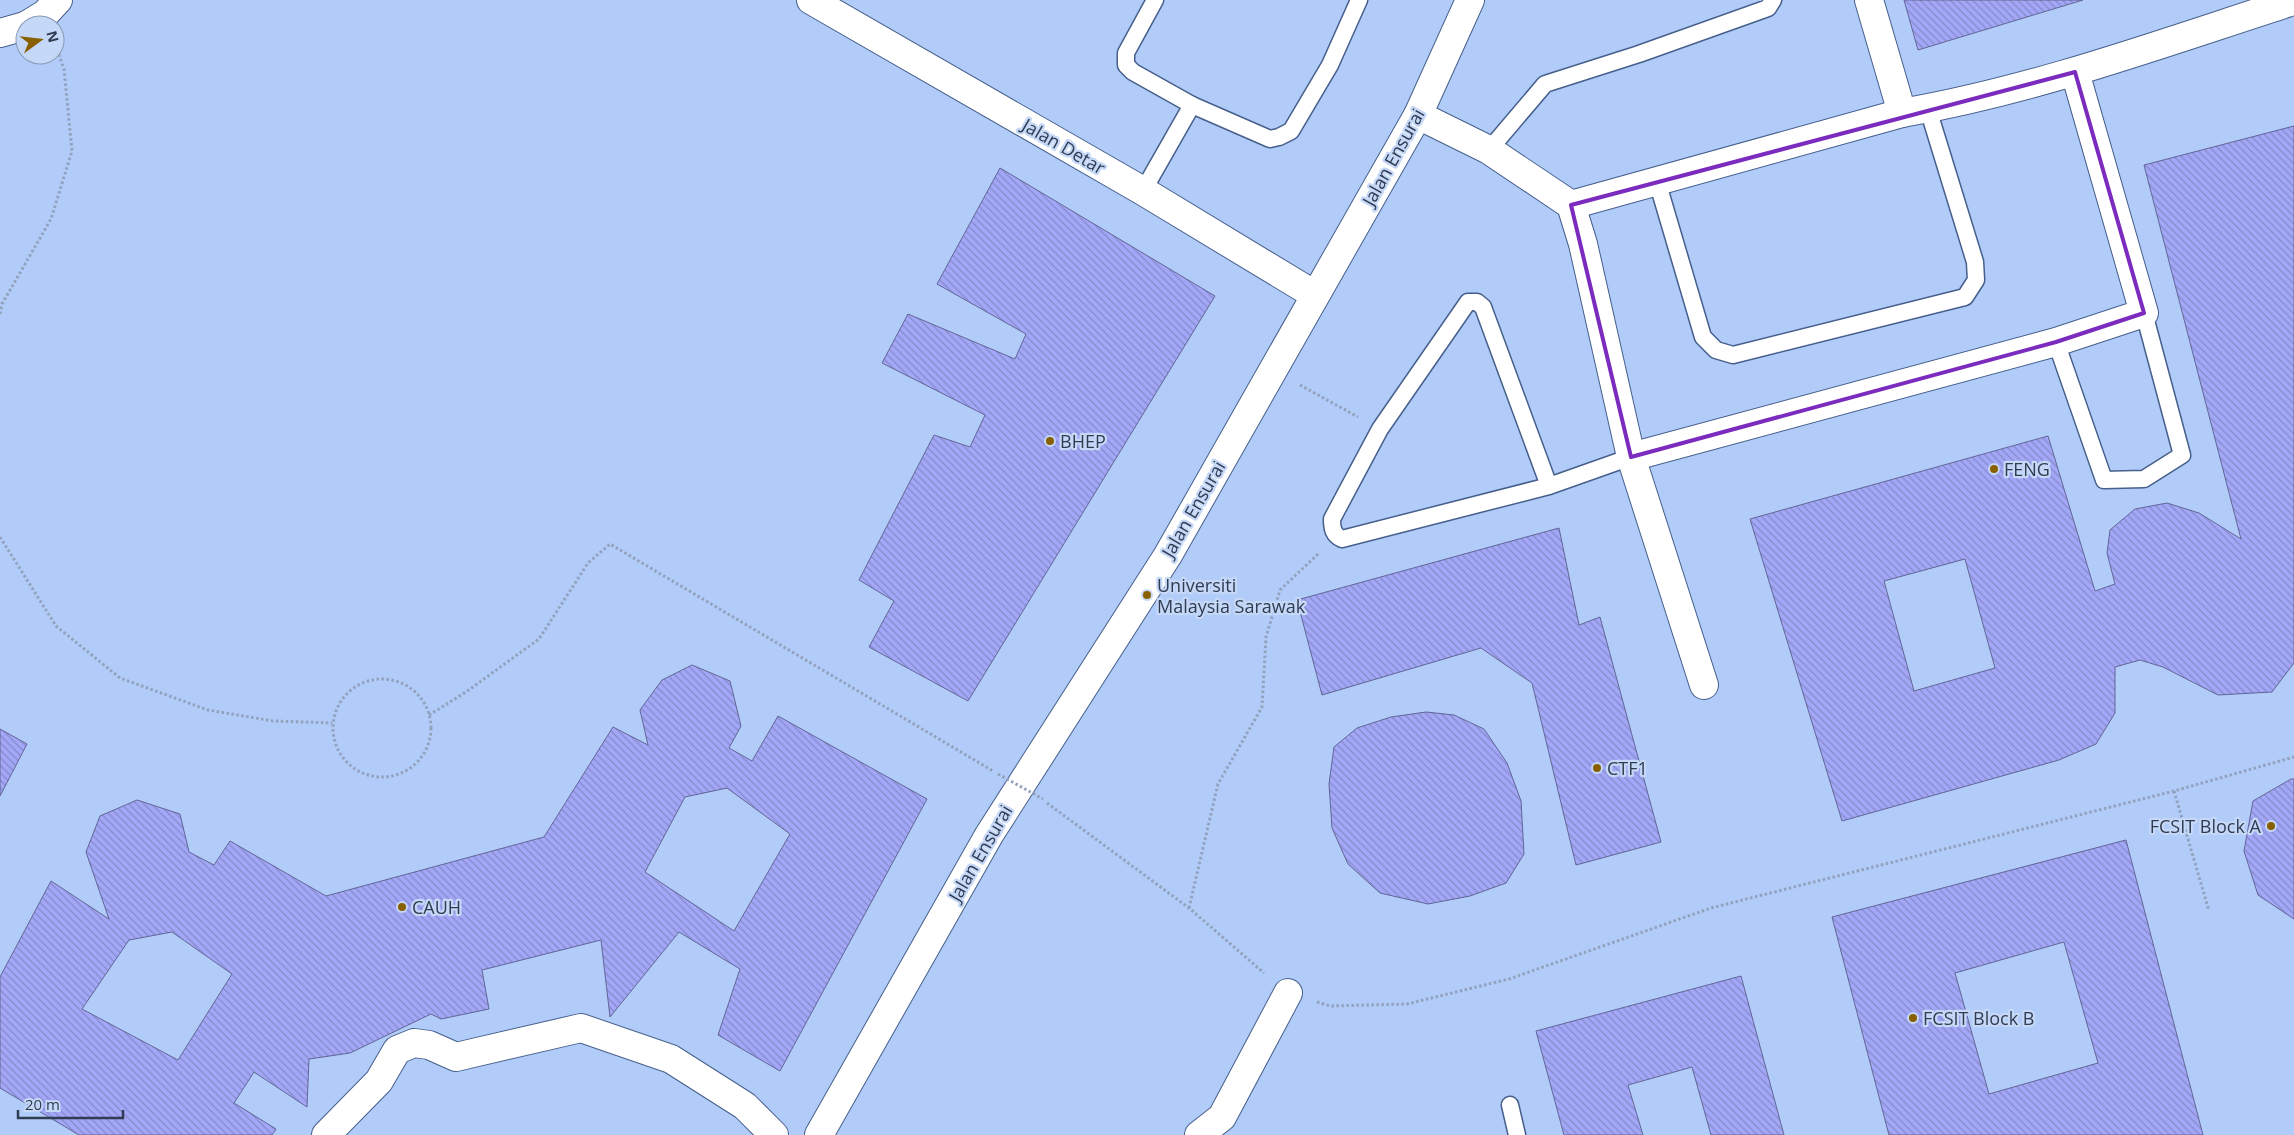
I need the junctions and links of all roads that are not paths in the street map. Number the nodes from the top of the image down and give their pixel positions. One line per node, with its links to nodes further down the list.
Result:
1 (58, 0): 9 (street)
2 (811, 0): 18 (street, Jalan Detar)
3 (1155, 0): 13 (lane)
4 (1359, 0): 13 (lane)
5 (1470, 0): 15 (street, Jalan Ensurai)
6 (1773, 0): 16 (lane)
7 (1869, 0): 14 (street)
8 (2289, 7): 12 (street)
9 (43, 15)
10 (15, 29): 11 (street)
11 (0, 32)
12 (2076, 72): 14 (street); 21 (street)
13 (1192, 105): 18 (lane)
14 (1915, 111): 17 (street); 17 (lane)
15 (1418, 114): 16 (street); 20 (street, Jalan Ensurai)
16 (1489, 150): 19 (street)
17 (1657, 180): 19 (street)
18 (1143, 191): 20 (street, Jalan Detar)
19 (1571, 205): 23 (street)
20 (1315, 295): 30 (street, Jalan Ensurai)
21 (2144, 313): 22 (street); 22 (lane)
22 (2056, 342): 23 (street)
23 (1631, 457): 24 (lane); 25 (street)
24 (1549, 486): 24 (lane)
25 (1704, 686)
26 (1288, 993): 31 (street)
27 (1510, 1105): 32 (lane)
28 (326, 1135): 29 (street)
29 (774, 1135)
30 (819, 1135)
31 (1199, 1135)
32 (1517, 1135)

